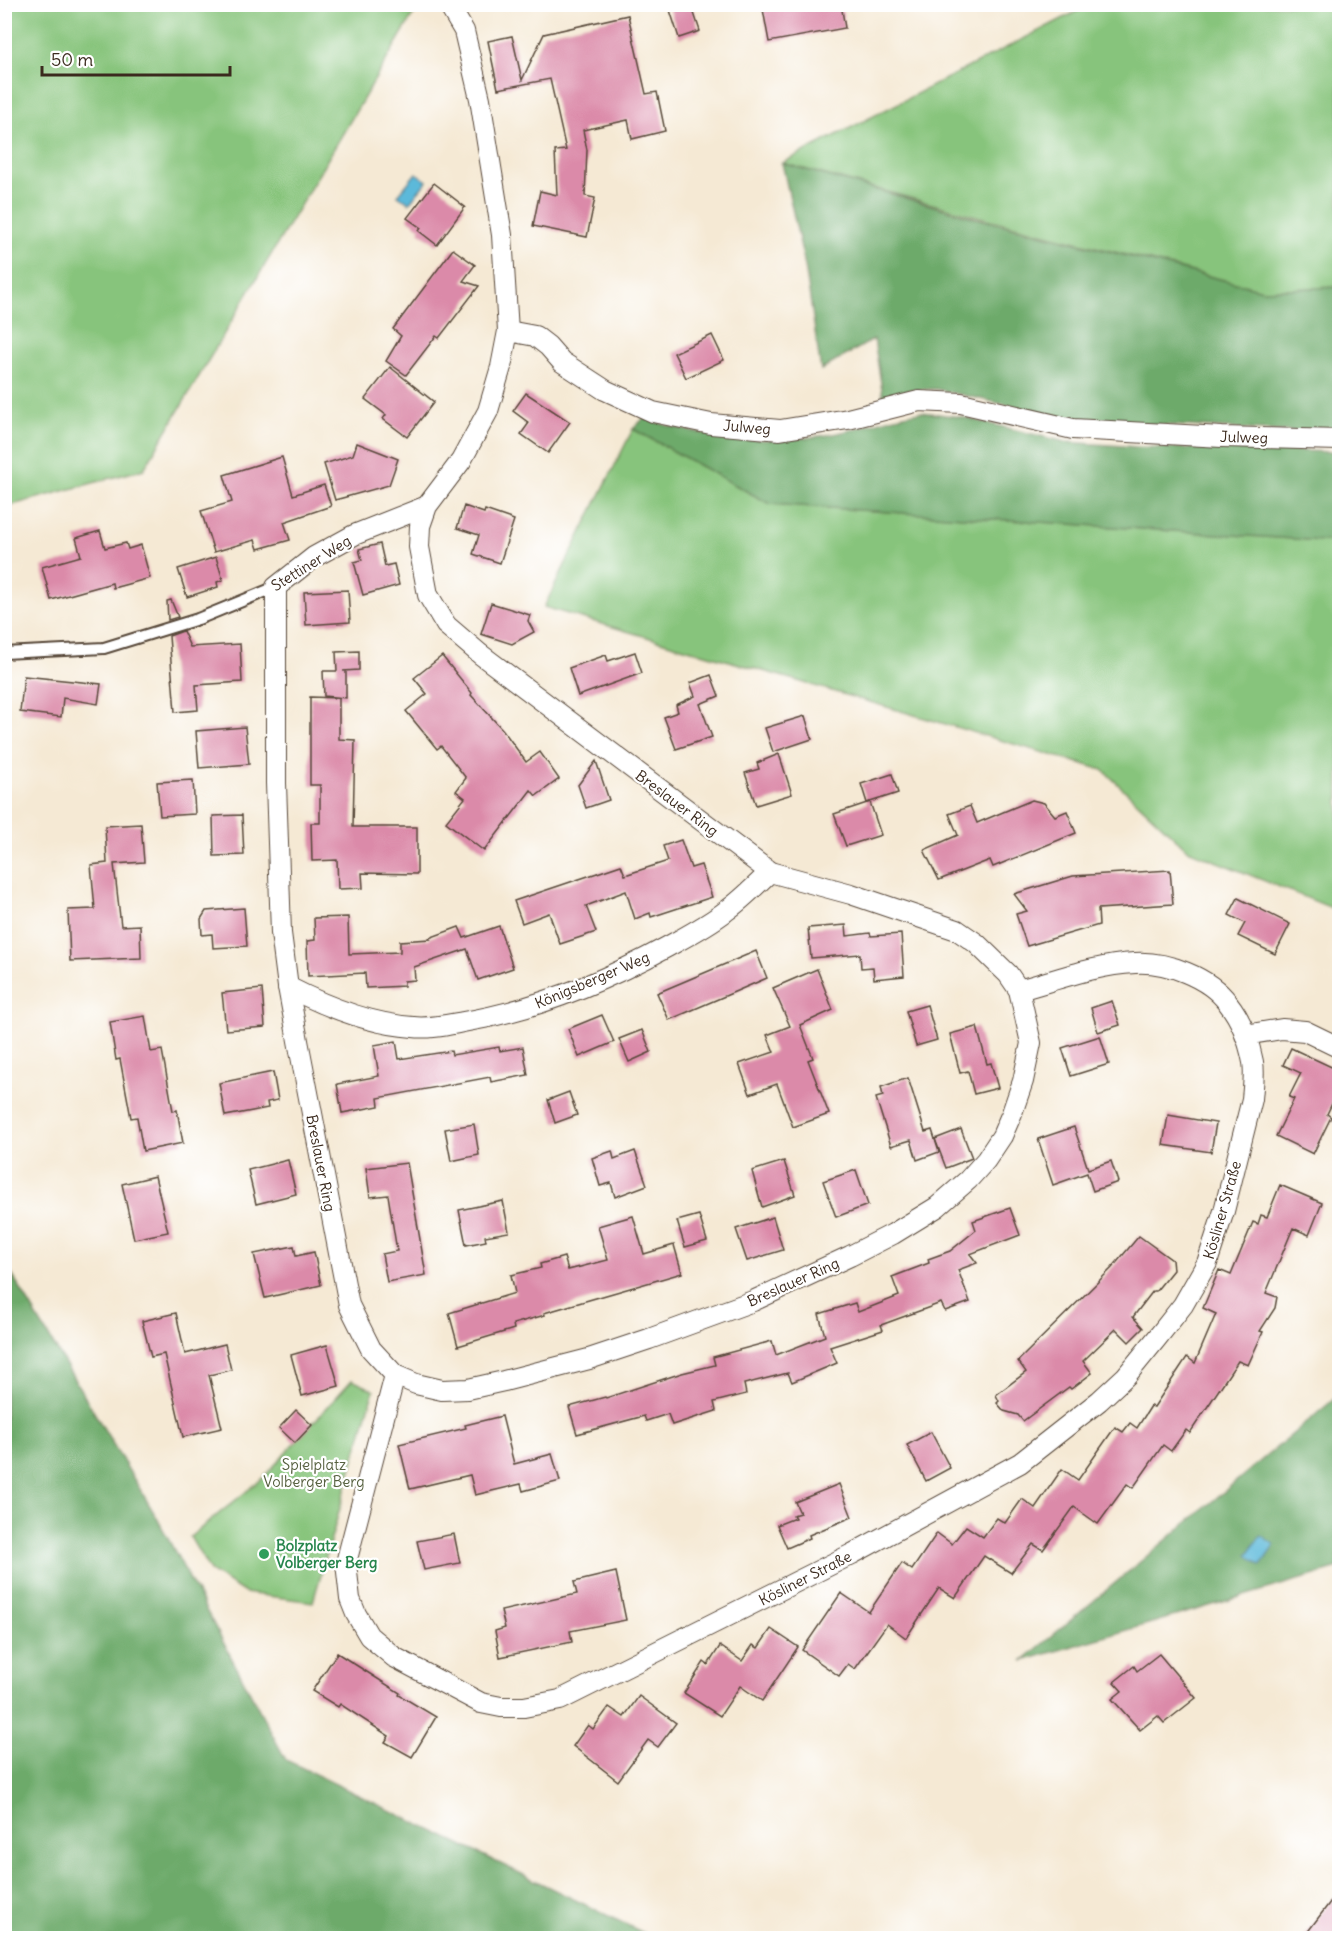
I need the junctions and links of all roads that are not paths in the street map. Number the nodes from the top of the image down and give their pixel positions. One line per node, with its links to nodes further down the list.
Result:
1 (448, 4): 2 (street)
2 (508, 331): 3 (street, Julweg); 4 (street)
3 (1340, 440)
4 (427, 506): 5 (street, Stettiner Weg); 7 (street, Breslauer Ring)
5 (276, 587): 6 (lane, Stettiner Weg); 8 (street, Breslauer Ring)
6 (4, 653)
7 (770, 872): 8 (street, Königsberger Weg); 9 (street, Breslauer Ring)
8 (288, 987): 12 (street, Breslauer Ring)
9 (1018, 990): 10 (street, Kösliner Straße); 12 (street, Breslauer Ring)
10 (1245, 1035): 11 (street); 12 (street, Kösliner Straße)
11 (1340, 1048)
12 (395, 1375)

